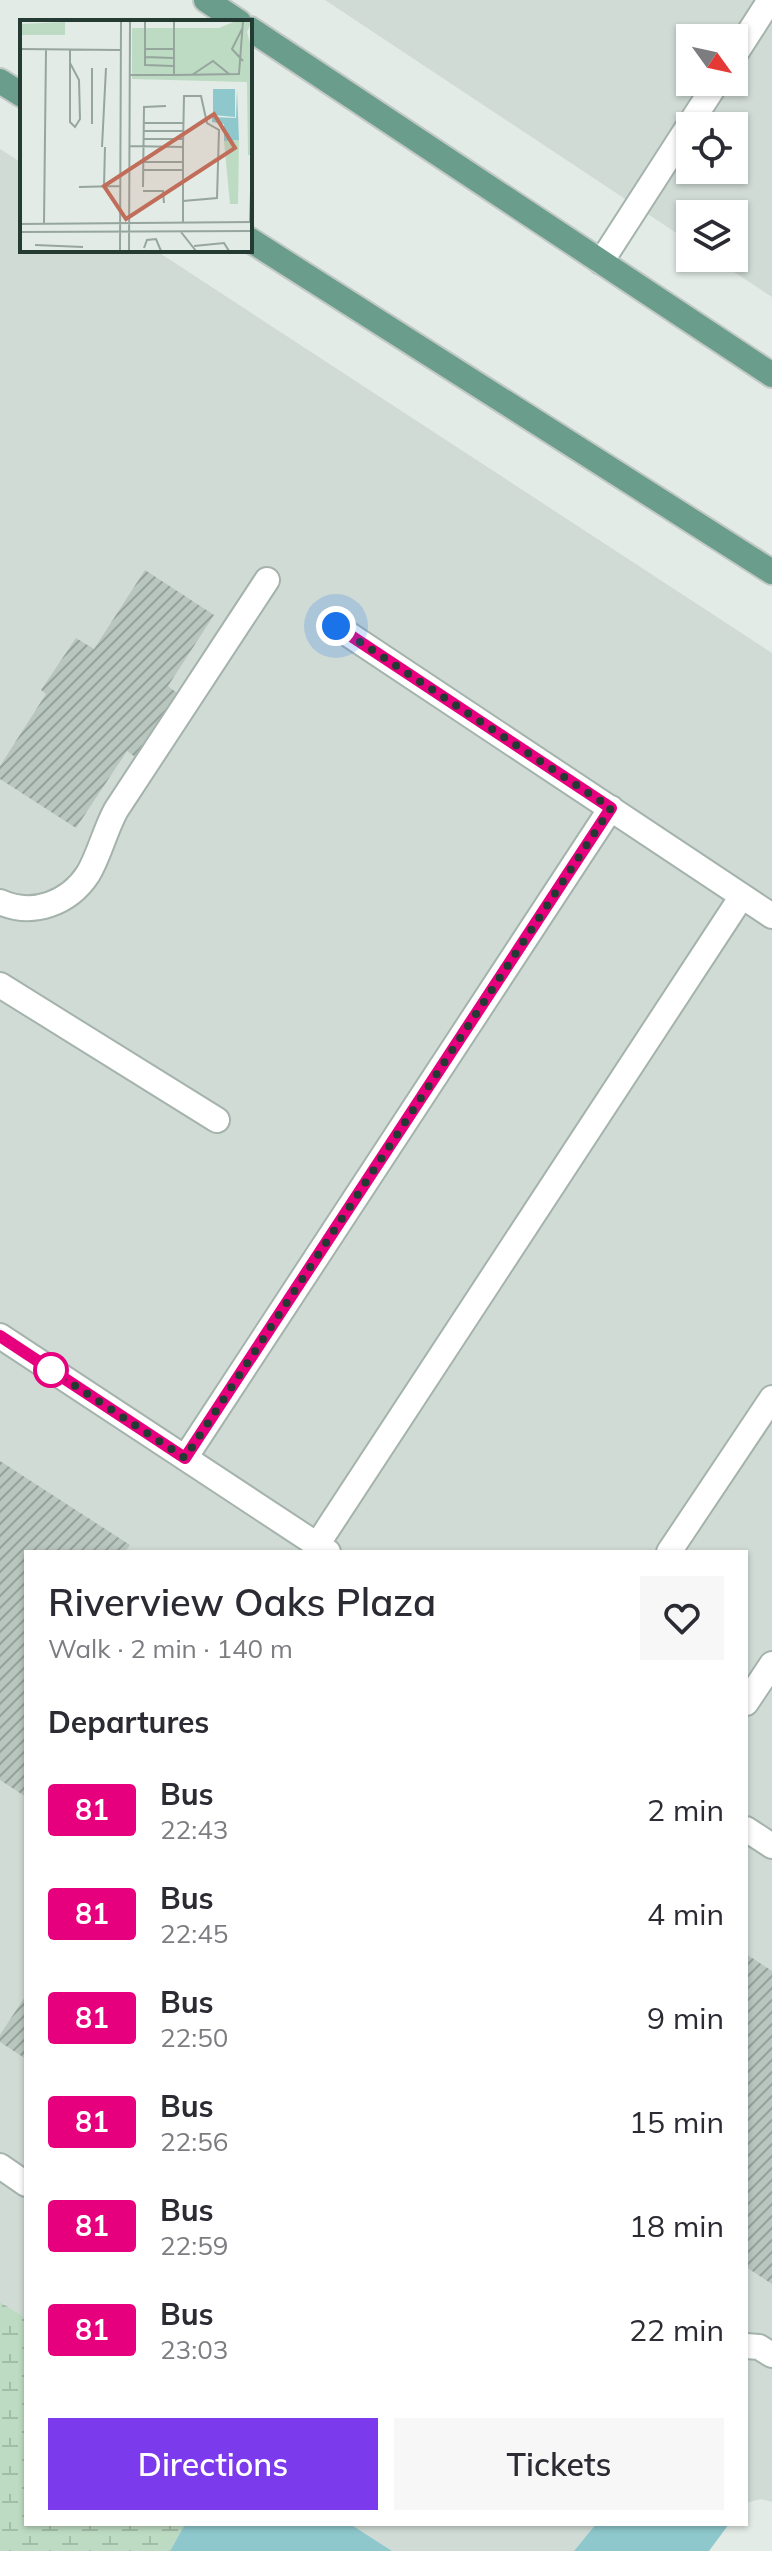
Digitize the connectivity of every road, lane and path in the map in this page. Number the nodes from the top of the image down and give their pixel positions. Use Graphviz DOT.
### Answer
graph roads {
  1 [pos="206,0"];
  2 [pos="770,0"];
  3 [pos="236,20"];
  4 [pos="252,30"];
  5 [pos="748,34"];
  6 [pos="0,81"];
  7 [pos="20,94"];
  8 [pos="708,96"];
  9 [pos="252,241"];
  10 [pos="601,262"];
  11 [pos="772,375"];
  12 [pos="772,572"];
  13 [pos="267,580"];
  14 [pos="336,626"];
  15 [pos="611,808"];
  16 [pos="742,896"];
  17 [pos="0,902"];
  18 [pos="772,916"];
  19 [pos="0,985"];
  20 [pos="217,1120"];
  21 [pos="0,1336"];
  22 [pos="772,1398"];
  23 [pos="185,1458"];
  24 [pos="322,1548"];
  25 [pos="670,1550"];
  26 [pos="772,1664"];
  27 [pos="748,1700"];
  28 [pos="748,1830"];
  29 [pos="772,1846"];
  30 [pos="0,2166"];
  31 [pos="24,2183"];
  32 [pos="748,2346"];
  33 [pos="772,2355"];
  1 -- 3 [label="main road"];
  2 -- 5 [label="lane"];
  4 -- 10 [label="main road"];
  6 -- 7 [label="main road"];
  8 -- 10 [label="lane"];
  9 -- 12 [label="main road"];
  10 -- 11 [label="main road"];
  13 -- 17 [label="lane"];
  14 -- 15 [label="lane"];
  15 -- 16 [label="lane"];
  15 -- 23 [label="lane"];
  16 -- 18 [label="lane"];
  16 -- 24 [label="lane"];
  19 -- 20 [label="lane"];
  21 -- 23 [label="lane"];
  22 -- 25 [label="lane"];
  23 -- 24 [label="lane"];
  26 -- 27 [label="lane"];
  28 -- 29 [label="lane"];
  30 -- 31 [label="lane"];
  32 -- 33 [label="lane"];
}
